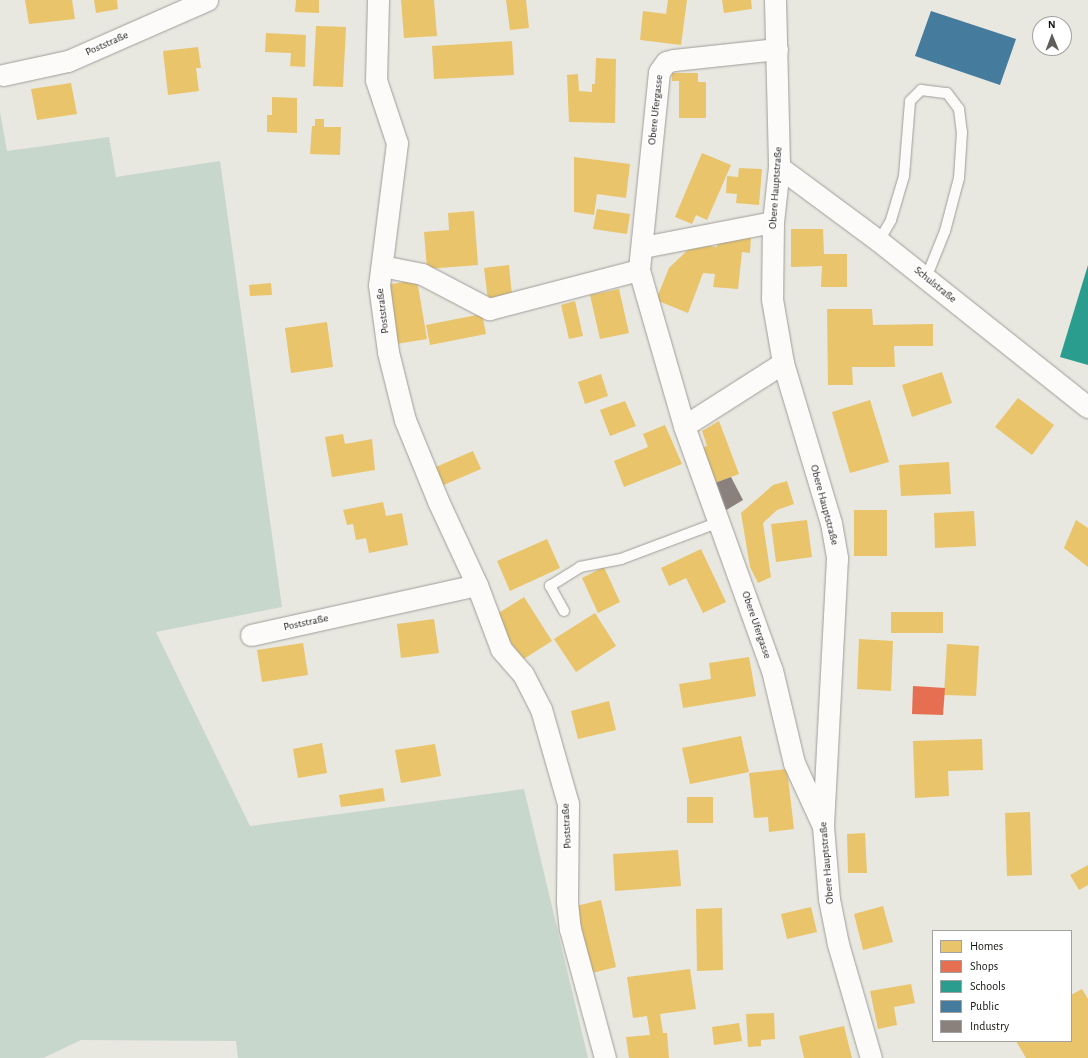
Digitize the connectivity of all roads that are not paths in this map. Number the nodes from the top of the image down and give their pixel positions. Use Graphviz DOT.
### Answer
graph roads {
  1 [pos="207,0"];
  2 [pos="378,0"];
  3 [pos="775,0"];
  4 [pos="777,49"];
  5 [pos="3,75"];
  6 [pos="779,167"];
  7 [pos="773,222"];
  8 [pos="879,241"];
  9 [pos="643,247"];
  10 [pos="382,266"];
  11 [pos="640,270"];
  12 [pos="926,278"];
  13 [pos="783,363"];
  14 [pos="1088,407"];
  15 [pos="684,426"];
  16 [pos="717,523"];
  17 [pos="477,585"];
  18 [pos="564,611"];
  19 [pos="251,635"];
  20 [pos="823,826"];
  21 [pos="605,1058"];
  22 [pos="871,1058"];
  1 -- 5 [label="street, Poststraße"];
  2 -- 10 [label="street, Poststraße"];
  3 -- 4 [label="street, Obere Hauptstraße"];
  4 -- 6 [label="street, Obere Hauptstraße"];
  4 -- 9 [label="street, Obere Ufergasse"];
  6 -- 7 [label="street, Obere Hauptstraße"];
  6 -- 8 [label="street, Schulstraße"];
  7 -- 9 [label="street"];
  7 -- 13 [label="street, Obere Hauptstraße"];
  8 -- 12 [label="street, Schulstraße"];
  8 -- 12 [label="lane"];
  9 -- 11 [label="street, Obere Ufergasse"];
  10 -- 11 [label="street"];
  10 -- 17 [label="street, Poststraße"];
  11 -- 15 [label="street, Obere Ufergasse"];
  12 -- 14 [label="street, Schulstraße"];
  13 -- 15 [label="street"];
  13 -- 20 [label="street, Obere Hauptstraße"];
  15 -- 16 [label="street, Obere Ufergasse"];
  16 -- 18 [label="lane"];
  16 -- 20 [label="street, Obere Ufergasse"];
  17 -- 19 [label="street, Poststraße"];
  17 -- 21 [label="street, Poststraße"];
  20 -- 22 [label="street, Obere Hauptstraße"];
}
